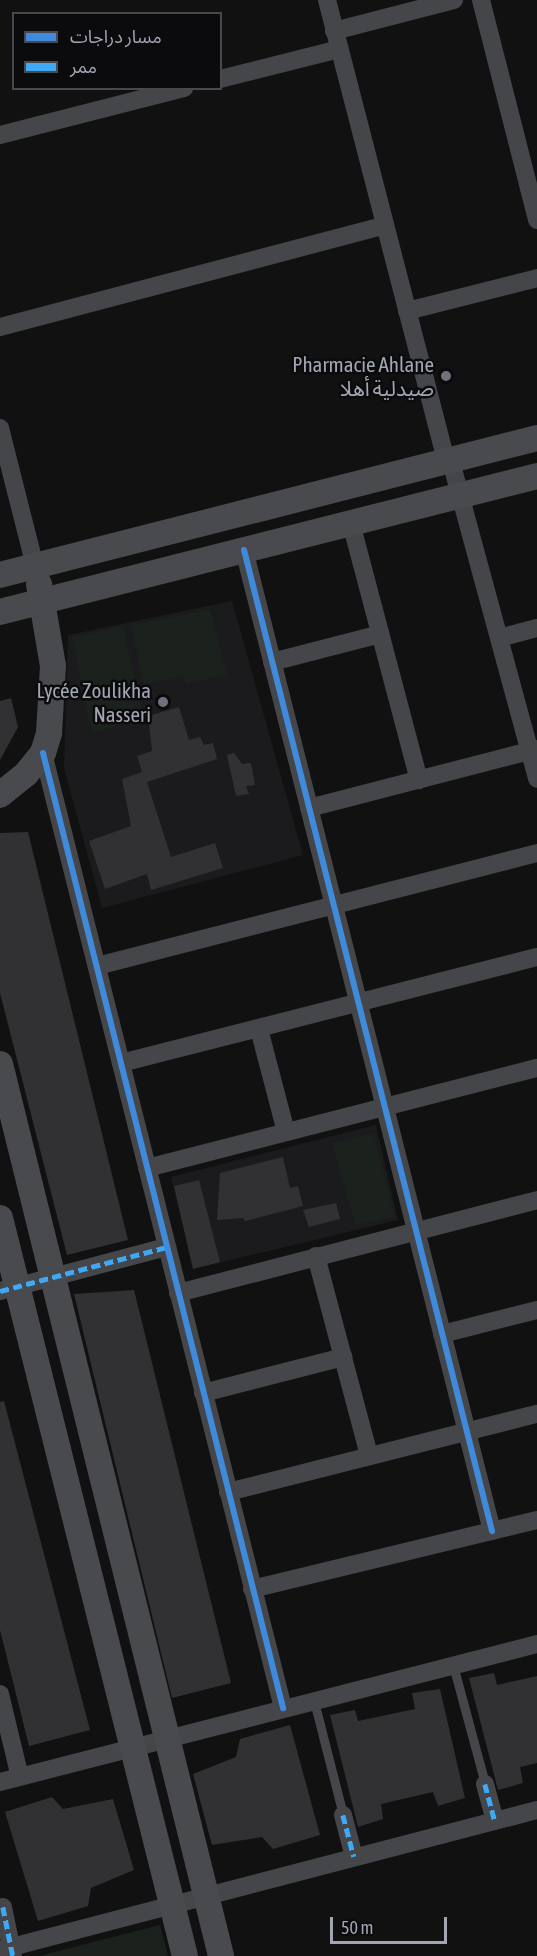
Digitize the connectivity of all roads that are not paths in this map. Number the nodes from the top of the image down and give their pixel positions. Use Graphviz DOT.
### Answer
graph roads {
  1 [pos="327,0"];
  2 [pos="454,0"];
  3 [pos="481,0"];
  4 [pos="334,31"];
  5 [pos="339,49"];
  6 [pos="222,78"];
  7 [pos="176,90"];
  8 [pos="0,135"];
  9 [pos="537,220"];
  10 [pos="385,225"];
  11 [pos="537,278"];
  12 [pos="407,311"];
  13 [pos="0,327"];
  14 [pos="0,428"];
  15 [pos="537,438"];
  16 [pos="449,461"];
  17 [pos="537,476"];
  18 [pos="460,495"];
  19 [pos="351,523"];
  20 [pos="244,550"];
  21 [pos="35,566"];
  22 [pos="0,575"];
  23 [pos="43,601"];
  24 [pos="0,612"];
  25 [pos="537,628"];
  26 [pos="380,634"];
  27 [pos="499,638"];
  28 [pos="272,662"];
  29 [pos="533,750"];
  30 [pos="43,753"];
  31 [pos="537,779"];
  32 [pos="419,780"];
  33 [pos="0,795"];
  34 [pos="309,808"];
  35 [pos="537,853"];
  36 [pos="334,906"];
  37 [pos="537,957"];
  38 [pos="97,966"];
  39 [pos="358,1003"];
  40 [pos="259,1029"];
  41 [pos="121,1063"];
  42 [pos="0,1064"];
  43 [pos="537,1068"];
  44 [pos="383,1107"];
  45 [pos="286,1132"];
  46 [pos="147,1168"];
  47 [pos="537,1200"];
  48 [pos="0,1218"];
  49 [pos="415,1230"];
  50 [pos="166,1247"];
  51 [pos="316,1256"];
  52 [pos="53,1277"];
  53 [pos="9,1289"];
  54 [pos="178,1293"];
  55 [pos="537,1310"];
  56 [pos="442,1334"];
  57 [pos="343,1358"];
  58 [pos="203,1394"];
  59 [pos="537,1414"];
  60 [pos="466,1432"];
  61 [pos="369,1455"];
  62 [pos="228,1492"];
  63 [pos="537,1520"];
  64 [pos="492,1531"];
  65 [pos="252,1589"];
  66 [pos="537,1644"];
  67 [pos="453,1665"];
  68 [pos="1,1699"];
  69 [pos="314,1701"];
  70 [pos="283,1708"];
  71 [pos="167,1738"];
  72 [pos="134,1747"];
  73 [pos="20,1777"];
  74 [pos="0,1782"];
  75 [pos="485,1784"];
  76 [pos="537,1810"];
  77 [pos="343,1815"];
  78 [pos="495,1821"];
  79 [pos="354,1857"];
  80 [pos="206,1896"];
  81 [pos="2,1900"];
  82 [pos="173,1905"];
  83 [pos="8,1951"];
  84 [pos="220,1953"];
  85 [pos="186,1956"];
  1 -- 4 [label="street"];
  2 -- 4 [label="street"];
  3 -- 9 [label="street"];
  4 -- 5 [label="street"];
  5 -- 6 [label="street"];
  5 -- 10 [label="street"];
  7 -- 8 [label="street"];
  10 -- 12 [label="street"];
  10 -- 13 [label="street"];
  11 -- 12 [label="street"];
  12 -- 16 [label="street"];
  14 -- 21 [label="street"];
  15 -- 16 [label="street"];
  16 -- 18 [label="street"];
  16 -- 21 [label="street"];
  17 -- 18 [label="street"];
  18 -- 19 [label="street"];
  18 -- 27 [label="street"];
  19 -- 20 [label="street"];
  19 -- 26 [label="street"];
  20 -- 23 [label="street"];
  20 -- 28 [label="street"];
  21 -- 22 [label="street"];
  21 -- 23 [label="street"];
  23 -- 24 [label="street"];
  23 -- 30 [label="street"];
  25 -- 27 [label="street"];
  26 -- 28 [label="street"];
  26 -- 32 [label="street"];
  27 -- 29 [label="street"];
  28 -- 34 [label="street"];
  29 -- 31 [label="street"];
  29 -- 32 [label="street"];
  30 -- 33 [label="street"];
  30 -- 38 [label="street"];
  32 -- 34 [label="street"];
  34 -- 36 [label="street"];
  35 -- 36 [label="street"];
  36 -- 38 [label="street"];
  36 -- 39 [label="street"];
  37 -- 39 [label="street"];
  38 -- 41 [label="street"];
  39 -- 40 [label="street"];
  39 -- 44 [label="street"];
  40 -- 41 [label="street"];
  40 -- 45 [label="street"];
  41 -- 46 [label="street"];
  42 -- 52 [label="street"];
  43 -- 44 [label="street"];
  44 -- 45 [label="street"];
  44 -- 49 [label="street"];
  45 -- 46 [label="street"];
  46 -- 50 [label="street"];
  47 -- 49 [label="street"];
  48 -- 53 [label="street"];
  49 -- 51 [label="street"];
  49 -- 56 [label="street"];
  50 -- 52 [label="street"];
  50 -- 54 [label="street"];
  51 -- 54 [label="street"];
  51 -- 57 [label="street"];
  52 -- 53 [label="street"];
  52 -- 71 [label="street"];
  53 -- 72 [label="street"];
  54 -- 58 [label="street"];
  55 -- 56 [label="street"];
  56 -- 60 [label="street"];
  57 -- 58 [label="street"];
  57 -- 61 [label="street"];
  58 -- 62 [label="street"];
  59 -- 60 [label="street"];
  60 -- 61 [label="street"];
  60 -- 64 [label="street"];
  61 -- 62 [label="street"];
  62 -- 65 [label="street"];
  63 -- 64 [label="street"];
  64 -- 65 [label="street"];
  65 -- 70 [label="street"];
  66 -- 67 [label="street"];
  67 -- 69 [label="street"];
  67 -- 75 [label="lane"];
  68 -- 73 [label="street"];
  69 -- 70 [label="street"];
  69 -- 77 [label="lane"];
  70 -- 71 [label="street"];
  71 -- 72 [label="street"];
  71 -- 80 [label="street"];
  72 -- 73 [label="street"];
  72 -- 82 [label="street"];
  73 -- 74 [label="street"];
  75 -- 78 [label="street"];
  76 -- 78 [label="street"];
  77 -- 79 [label="street"];
  78 -- 79 [label="street"];
  79 -- 80 [label="street"];
  80 -- 82 [label="street"];
  80 -- 84 [label="street"];
  81 -- 83 [label="street"];
  82 -- 83 [label="street"];
  82 -- 85 [label="street"];
  84 -- 85 [label="street"];
}
